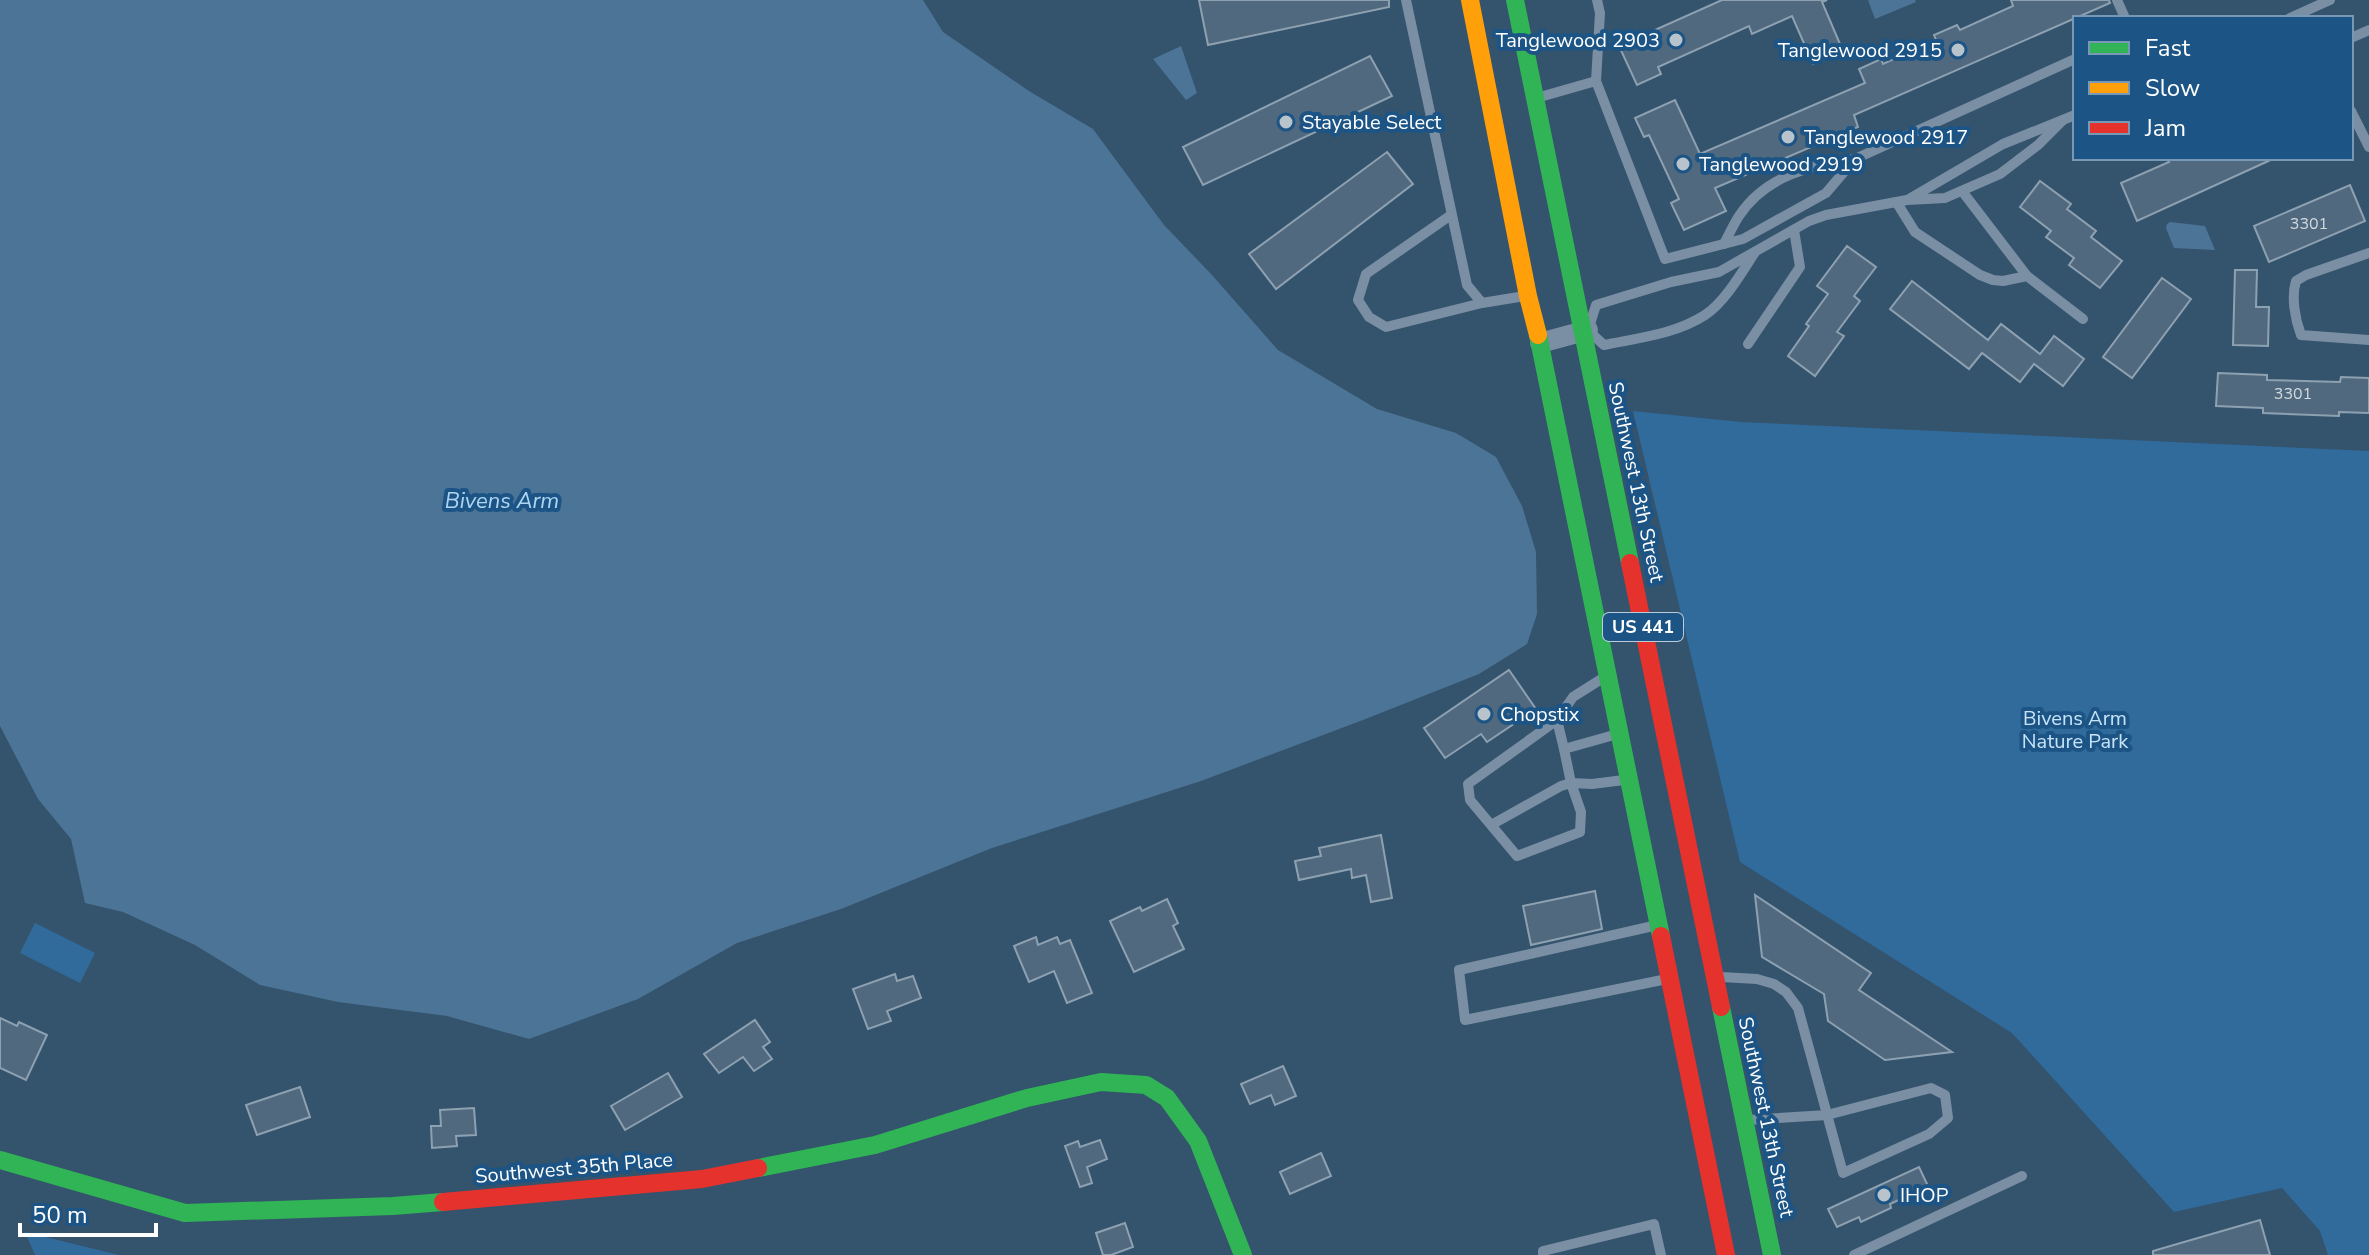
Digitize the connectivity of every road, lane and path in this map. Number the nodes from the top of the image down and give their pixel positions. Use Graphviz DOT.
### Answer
graph roads {
  1 [pos="1406,0"];
  2 [pos="1470,0"];
  3 [pos="1515,0"];
  4 [pos="1597,0"];
  5 [pos="2330,0"];
  6 [pos="2294,16"];
  7 [pos="2073,60"];
  8 [pos="1596,81"];
  9 [pos="1534,99"];
  10 [pos="2353,115"];
  11 [pos="2073,116"];
  12 [pos="2063,120"];
  13 [pos="2073,128"];
  14 [pos="2369,147"];
  15 [pos="1855,159"];
  16 [pos="1962,191"];
  17 [pos="1902,202"];
  18 [pos="1451,215"];
  19 [pos="1794,230"];
  20 [pos="1724,244"];
  21 [pos="1755,252"];
  22 [pos="2369,253"];
  23 [pos="2027,276"];
  24 [pos="1528,296"];
  25 [pos="1482,303"];
  26 [pos="2083,319"];
  27 [pos="1585,331"];
  28 [pos="2369,340"];
  29 [pos="1540,343"];
  30 [pos="1748,344"];
  31 [pos="1608,675"];
  32 [pos="1557,720"];
  33 [pos="1620,734"];
  34 [pos="1564,749"];
  35 [pos="1630,779"];
  36 [pos="1571,783"];
  37 [pos="1491,825"];
  38 [pos="1659,925"];
  39 [pos="1715,978"];
  40 [pos="1670,979"];
  41 [pos="1827,1115"];
  42 [pos="1744,1120"];
  43 [pos="0,1160"];
  44 [pos="2022,1176"];
  45 [pos="1243,1255"];
  46 [pos="1543,1255"];
  47 [pos="1661,1255"];
  48 [pos="1726,1255"];
  49 [pos="1772,1255"];
  50 [pos="1854,1255"];
  1 -- 18 [label="lane"];
  2 -- 24 [label="main road, US 441"];
  3 -- 9 [label="main road, Southwest 13th Street / US 441"];
  4 -- 8 [label="lane"];
  5 -- 6 [label="lane"];
  7 -- 15 [label="lane"];
  8 -- 9 [label="lane"];
  8 -- 20 [label="lane"];
  9 -- 27 [label="main road, Southwest 13th Street / US 441"];
  10 -- 14 [label="lane"];
  11 -- 12 [label="lane"];
  12 -- 13 [label="lane"];
  12 -- 16 [label="lane"];
  12 -- 17 [label="lane"];
  15 -- 20 [label="lane"];
  15 -- 20 [label="lane"];
  16 -- 17 [label="lane"];
  16 -- 23 [label="lane"];
  17 -- 19 [label="lane"];
  17 -- 23 [label="lane"];
  18 -- 25 [label="lane"];
  18 -- 25 [label="lane"];
  19 -- 21 [label="lane"];
  19 -- 30 [label="lane"];
  21 -- 27 [label="lane"];
  21 -- 27 [label="lane"];
  22 -- 28 [label="lane"];
  23 -- 26 [label="lane"];
  24 -- 25 [label="lane"];
  24 -- 29 [label="main road, US 441"];
  27 -- 29 [label="street"];
  27 -- 39 [label="main road, Southwest 13th Street / US 441"];
  29 -- 31 [label="main road, US 441"];
  31 -- 32 [label="lane"];
  31 -- 33 [label="main road, US 441"];
  32 -- 34 [label="lane"];
  32 -- 37 [label="lane"];
  33 -- 34 [label="lane"];
  33 -- 35 [label="main road, US 441"];
  34 -- 36 [label="lane"];
  35 -- 36 [label="lane"];
  35 -- 38 [label="main road, US 441"];
  36 -- 37 [label="lane"];
  36 -- 37 [label="lane"];
  38 -- 40 [label="main road, US 441"];
  38 -- 40 [label="lane"];
  39 -- 41 [label="lane"];
  39 -- 42 [label="main road, Southwest 13th Street / US 441"];
  40 -- 48 [label="main road, US 441"];
  41 -- 41 [label="lane"];
  41 -- 42 [label="lane"];
  42 -- 49 [label="main road, Southwest 13th Street / US 441"];
  43 -- 45 [label="main road, Southwest 35th Place"];
  44 -- 50 [label="lane"];
  46 -- 47 [label="lane"];
}
